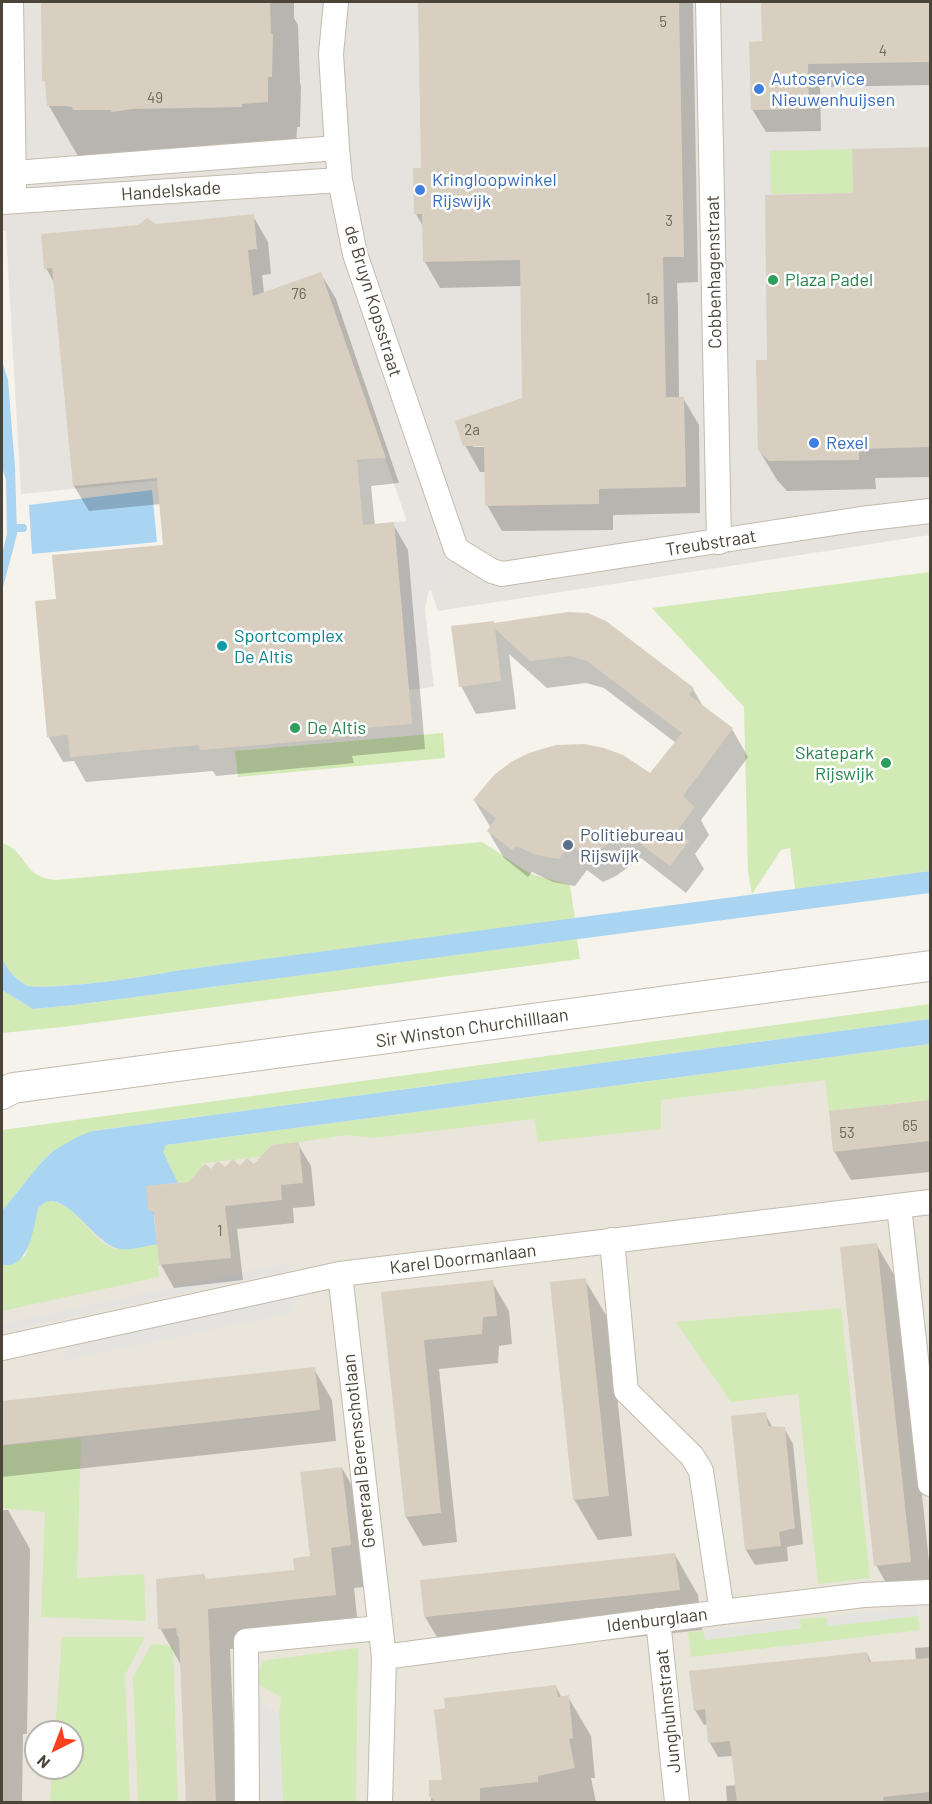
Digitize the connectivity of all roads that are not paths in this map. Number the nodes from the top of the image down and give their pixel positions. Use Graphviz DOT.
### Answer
graph roads {
  1 [pos="11,2"];
  2 [pos="336,2"];
  3 [pos="708,2"];
  4 [pos="337,148"];
  5 [pos="7,173"];
  6 [pos="340,180"];
  7 [pos="8,201"];
  8 [pos="930,511"];
  9 [pos="719,542"];
  10 [pos="492,572"];
  11 [pos="930,966"];
  12 [pos="5,1089"];
  13 [pos="930,1202"];
  14 [pos="898,1206"];
  15 [pos="612,1240"];
  16 [pos="340,1274"];
  17 [pos="2,1348"];
  18 [pos="930,1484"];
  19 [pos="930,1592"];
  20 [pos="722,1612"];
  21 [pos="658,1620"];
  22 [pos="379,1628"];
  23 [pos="384,1657"];
  24 [pos="247,1803"];
  25 [pos="380,1803"];
  26 [pos="677,1803"];
  1 -- 5 [label="street"];
  2 -- 4 [label="street, de Bruyn Kopsstraat"];
  3 -- 9 [label="street, Cobbenhagenstraat"];
  4 -- 5 [label="street, Handelskade"];
  4 -- 6 [label="street, de Bruyn Kopsstraat"];
  5 -- 7 [label="street"];
  6 -- 7 [label="street, Handelskade"];
  6 -- 10 [label="street, de Bruyn Kopsstraat"];
  8 -- 9 [label="street, Treubstraat"];
  9 -- 10 [label="street, Treubstraat"];
  11 -- 12 [label="street, Sir Winston Churchilllaan"];
  13 -- 14 [label="street, Karel Doormanlaan"];
  14 -- 15 [label="street, Karel Doormanlaan"];
  14 -- 18 [label="street"];
  15 -- 16 [label="street, Karel Doormanlaan"];
  15 -- 20 [label="street"];
  16 -- 17 [label="street, Karel Doormanlaan"];
  16 -- 22 [label="street, Generaal Berenschotlaan"];
  19 -- 20 [label="street, Idenburglaan"];
  20 -- 21 [label="street, Idenburglaan"];
  21 -- 23 [label="street, Idenburglaan"];
  21 -- 26 [label="street, Junghuhnstraat"];
  22 -- 23 [label="street, Generaal Berenschotlaan"];
  22 -- 24 [label="street"];
  23 -- 25 [label="street, Generaal Berenschotlaan"];
}
